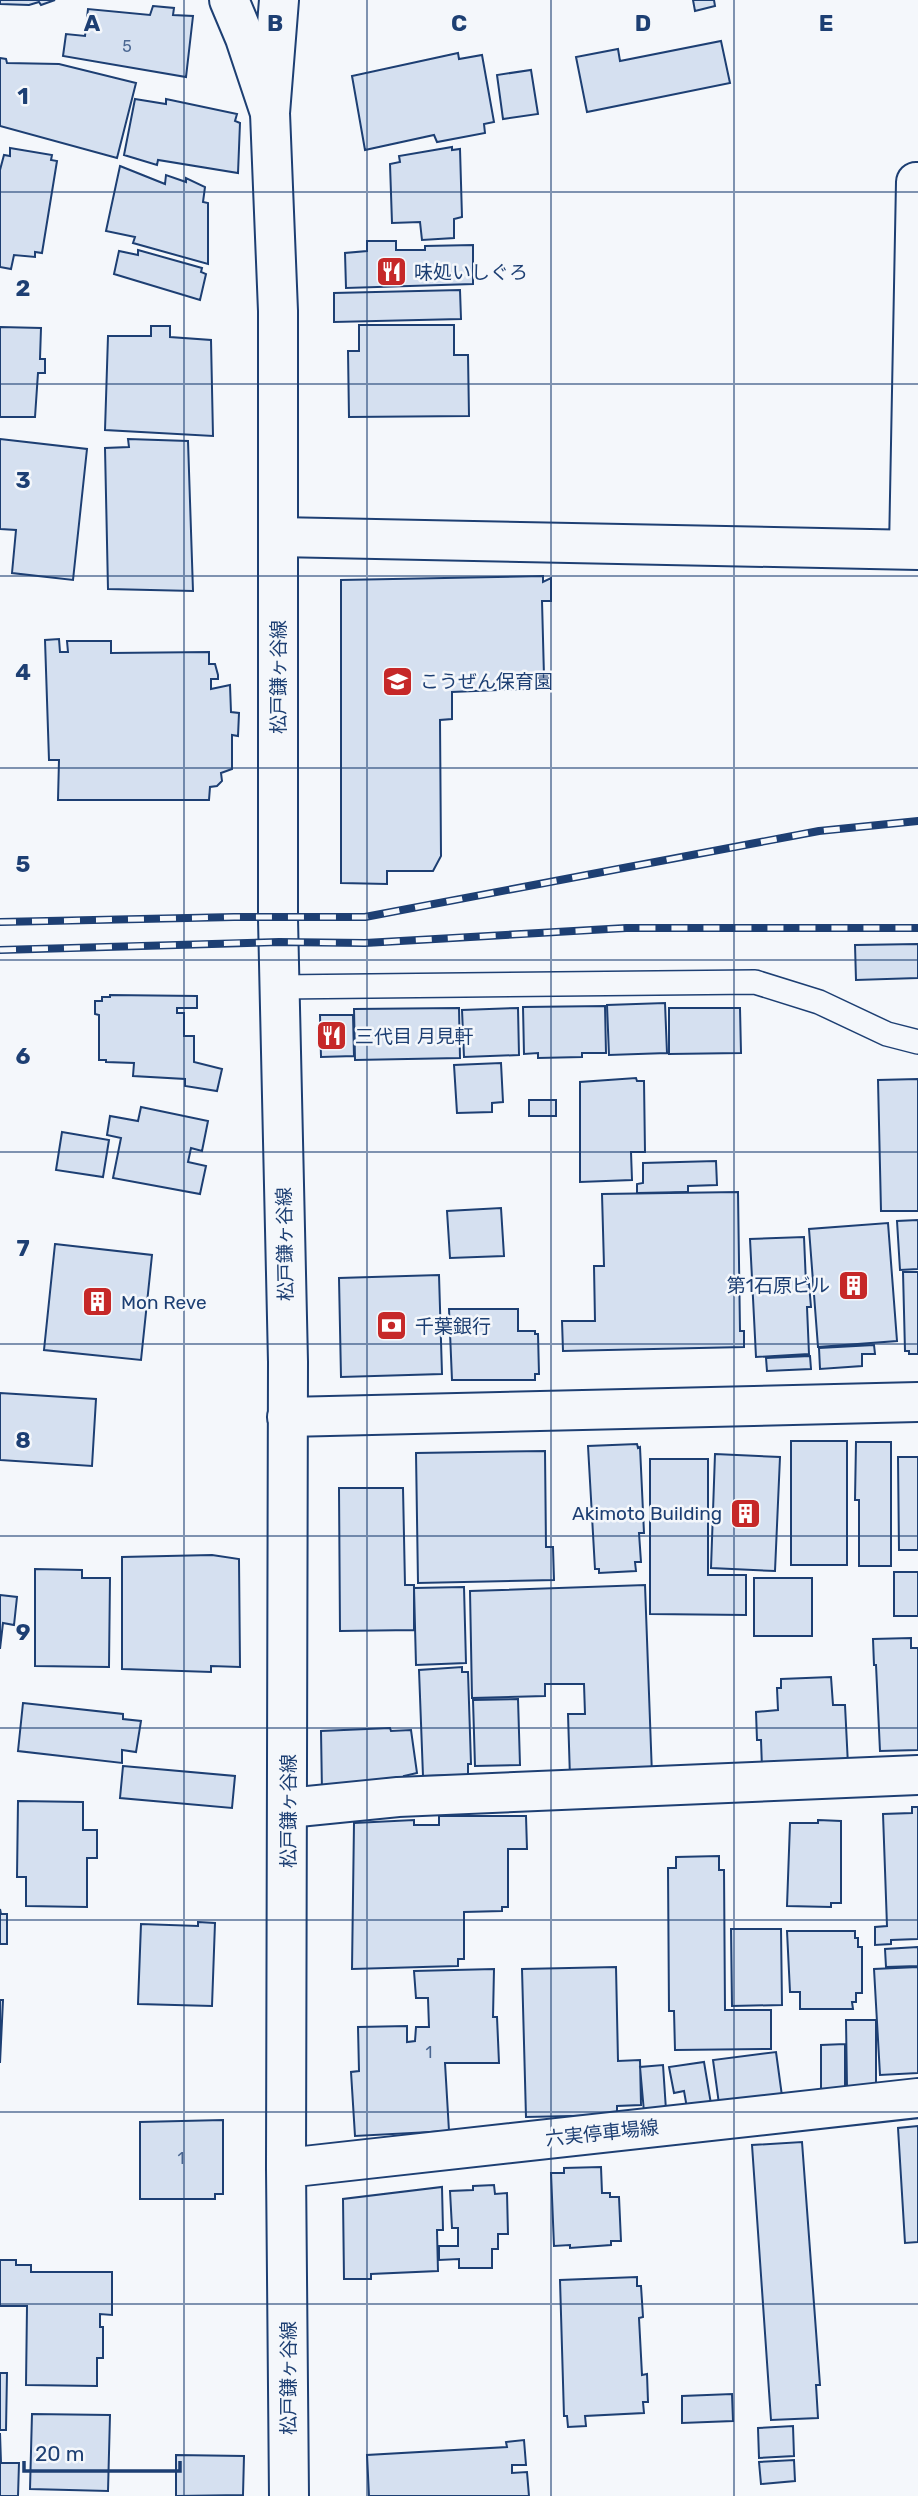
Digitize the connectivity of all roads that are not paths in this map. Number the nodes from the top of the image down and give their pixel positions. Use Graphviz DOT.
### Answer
graph roads {
  1 [pos="229,0"];
  2 [pos="279,0"];
  3 [pos="270,113"];
  4 [pos="916,182"];
  5 [pos="278,537"];
  6 [pos="914,549"];
  7 [pos="279,987"];
  8 [pos="918,1042"];
  9 [pos="918,1402"];
  10 [pos="287,1417"];
  11 [pos="918,1775"];
  12 [pos="288,1808"];
  13 [pos="918,2098"];
  14 [pos="286,2168"];
  15 [pos="289,2496"];
  1 -- 3 [label="main road, 松戸鎌ヶ谷線"];
  2 -- 3 [label="main road"];
  3 -- 5 [label="main road, 松戸鎌ヶ谷線"];
  4 -- 6 [label="main road"];
  5 -- 6 [label="main road"];
  5 -- 7 [label="main road, 松戸鎌ヶ谷線"];
  7 -- 8 [label="lane"];
  7 -- 10 [label="main road, 松戸鎌ヶ谷線"];
  9 -- 10 [label="main road"];
  10 -- 12 [label="main road, 松戸鎌ヶ谷線"];
  11 -- 12 [label="main road"];
  12 -- 14 [label="main road, 松戸鎌ヶ谷線"];
  13 -- 14 [label="main road, 六実停車場線"];
  14 -- 15 [label="main road, 松戸鎌ヶ谷線"];
}
